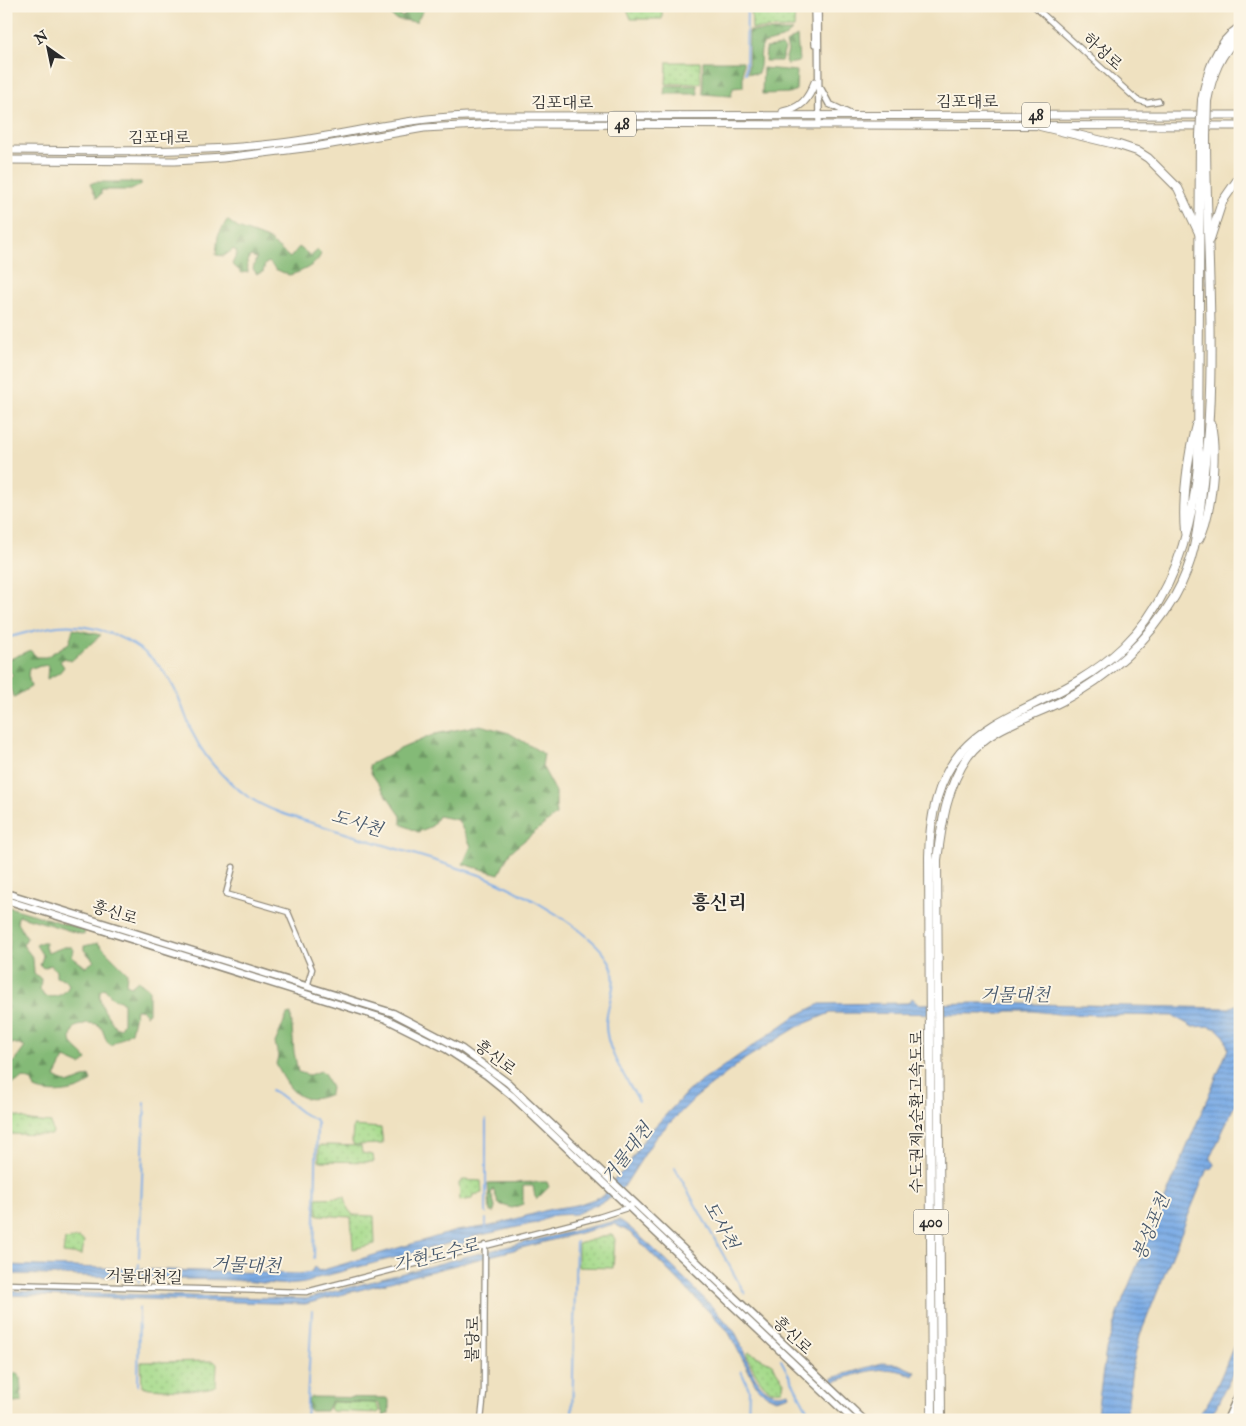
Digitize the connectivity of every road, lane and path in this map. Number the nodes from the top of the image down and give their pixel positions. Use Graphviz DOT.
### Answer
graph roads {
  1 [pos="814,6"];
  2 [pos="818,6"];
  3 [pos="1034,6"];
  4 [pos="1240,27"];
  5 [pos="1240,34"];
  6 [pos="817,83"];
  7 [pos="1204,100"];
  8 [pos="1159,101"];
  9 [pos="770,115"];
  10 [pos="817,115"];
  11 [pos="852,115"];
  12 [pos="1240,115"];
  13 [pos="817,125"];
  14 [pos="1040,126"];
  15 [pos="1240,126"];
  16 [pos="1203,136"];
  17 [pos="6,150"];
  18 [pos="6,160"];
  19 [pos="1240,176"];
  20 [pos="1201,237"];
  21 [pos="1208,246"];
  22 [pos="233,867"];
  23 [pos="6,893"];
  24 [pos="6,900"];
  25 [pos="307,987"];
  26 [pos="606,1181"];
  27 [pos="632,1205"];
  28 [pos="485,1245"];
  29 [pos="6,1284"];
  30 [pos="1240,1391"];
  31 [pos="1240,1412"];
  32 [pos="481,1420"];
  33 [pos="853,1420"];
  34 [pos="864,1420"];
  35 [pos="932,1420"];
  36 [pos="941,1420"];
  37 [pos="1227,1420"];
  38 [pos="1236,1420"];
  1 -- 6 [label="street"];
  2 -- 6 [label="street"];
  3 -- 8 [label="street, 하성로"];
  4 -- 7 [label="highway"];
  5 -- 7 [label="highway"];
  6 -- 9 [label="main road"];
  6 -- 10 [label="street"];
  6 -- 11 [label="street"];
  7 -- 16 [label="highway, bridge"];
  9 -- 10 [label="main road, 김포대로 / 48"];
  9 -- 17 [label="main road, 김포대로 / 48"];
  10 -- 11 [label="main road, 김포대로 / 48"];
  10 -- 13 [label="street"];
  11 -- 12 [label="main road, 김포대로 / 48"];
  13 -- 14 [label="main road, 김포대로 / 48"];
  13 -- 18 [label="main road, 김포대로 / 48"];
  14 -- 15 [label="main road, 김포대로 / 48"];
  14 -- 20 [label="highway"];
  16 -- 20 [label="highway, 수도권제2순환고속도로"];
  16 -- 21 [label="highway, 수도권제2순환고속도로"];
  19 -- 21 [label="highway"];
  20 -- 35 [label="highway, 수도권제2순환고속도로 / 400"];
  21 -- 36 [label="highway, 수도권제2순환고속도로 / 400"];
  22 -- 25 [label="street"];
  23 -- 25 [label="main road, 흥신로"];
  24 -- 26 [label="main road, 흥신로"];
  25 -- 26 [label="main road, 흥신로"];
  26 -- 27 [label="main road, 흥신로"];
  27 -- 28 [label="street"];
  27 -- 33 [label="main road, 흥신로"];
  27 -- 34 [label="main road, 흥신로"];
  28 -- 29 [label="street, 거물대천길"];
  28 -- 32 [label="street, 불당로"];
  30 -- 37 [label="main road"];
  31 -- 38 [label="main road"];
}
